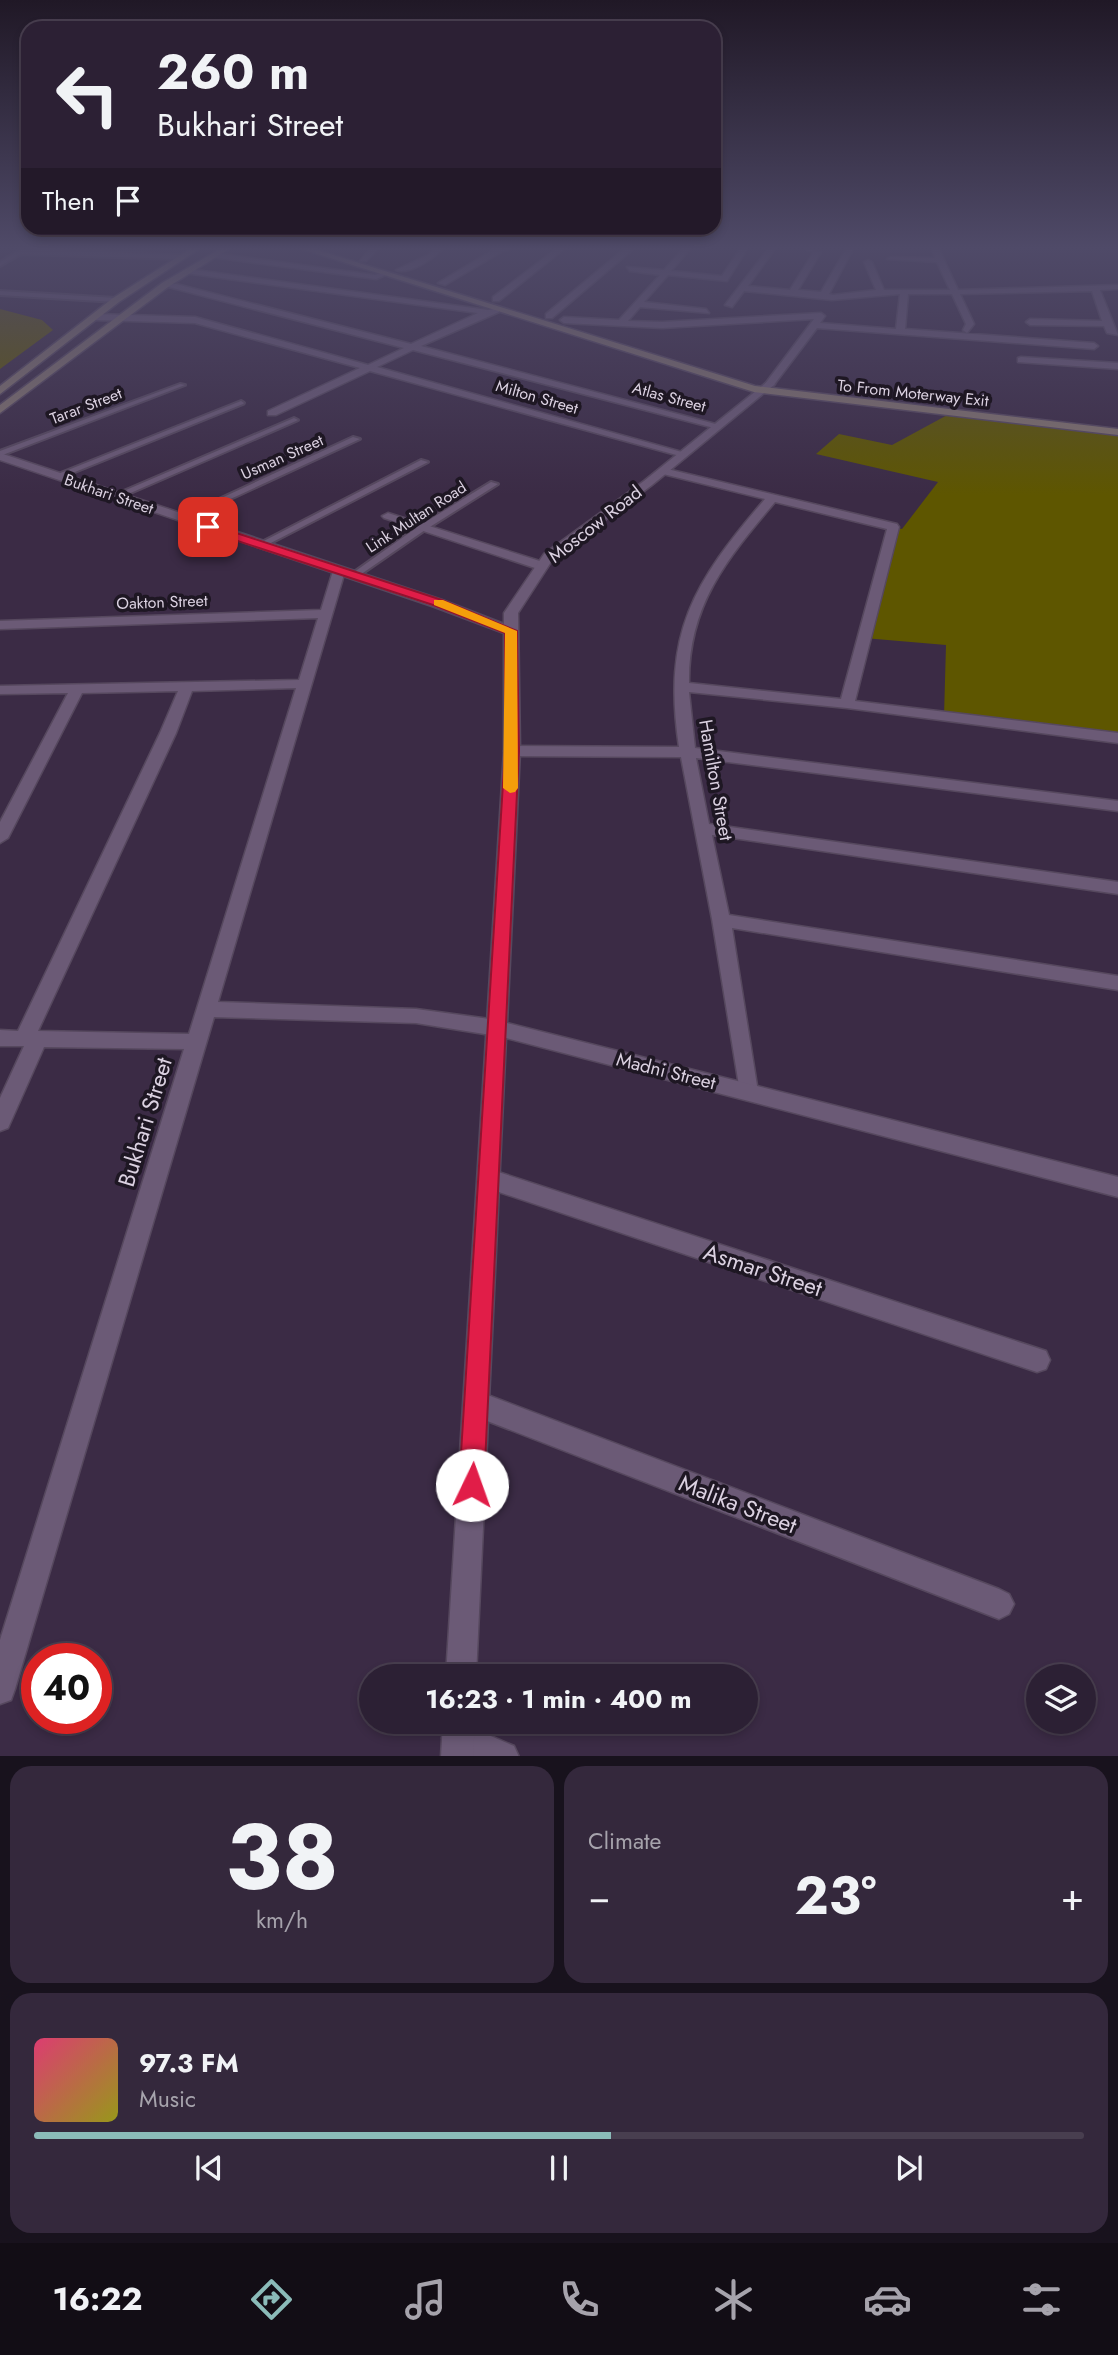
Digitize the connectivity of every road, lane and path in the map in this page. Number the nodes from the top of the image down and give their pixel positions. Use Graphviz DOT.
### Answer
graph roads {
  1 [pos="77,331"];
  2 [pos="105,331"];
  3 [pos="236,331"];
  4 [pos="352,331"];
  5 [pos="446,331"];
  6 [pos="574,331"];
  7 [pos="597,331"];
  8 [pos="810,331"];
  9 [pos="887,331"];
  10 [pos="900,332"];
  11 [pos="1094,346"];
  12 [pos="415,347"];
  13 [pos="1021,360"];
  14 [pos="1118,366"];
  15 [pos="371,367"];
  16 [pos="182,385"];
  17 [pos="767,388"];
  18 [pos="0,391"];
  19 [pos="241,403"];
  20 [pos="0,410"];
  21 [pos="272,413"];
  22 [pos="294,420"];
  23 [pos="1118,423"];
  24 [pos="718,426"];
  25 [pos="1118,432"];
  26 [pos="356,439"];
  27 [pos="684,454"];
  28 [pos="0,455"];
  29 [pos="424,462"];
  30 [pos="663,471"];
  31 [pos="57,476"];
  32 [pos="494,484"];
  33 [pos="116,496"];
  34 [pos="772,498"];
  35 [pos="388,516"];
  36 [pos="182,519"];
  37 [pos="422,528"];
  38 [pos="260,545"];
  39 [pos="542,566"];
  40 [pos="346,573"];
  41 [pos="326,614"];
  42 [pos="0,625"];
  43 [pos="511,631"];
  44 [pos="304,684"];
  45 [pos="187,686"];
  46 [pos="683,687"];
  47 [pos="77,689"];
  48 [pos="0,690"];
  49 [pos="847,704"];
  50 [pos="1118,738"];
  51 [pos="512,751"];
  52 [pos="689,752"];
  53 [pos="1118,806"];
  54 [pos="702,828"];
  55 [pos="0,838"];
  56 [pos="1118,888"];
  57 [pos="721,920"];
  58 [pos="1118,983"];
  59 [pos="207,1009"];
  60 [pos="497,1028"];
  61 [pos="0,1038"];
  62 [pos="31,1038"];
  63 [pos="197,1042"];
  64 [pos="748,1092"];
  65 [pos="0,1122"];
  66 [pos="489,1179"];
  67 [pos="1118,1187"];
  68 [pos="1037,1360"];
  69 [pos="477,1405"];
  70 [pos="999,1604"];
  71 [pos="462,1664"];
  72 [pos="0,1689"];
  73 [pos="458,1739"];
  74 [pos="502,1756"];
  1 -- 18 [label="main road"];
  2 -- 20 [label="main road"];
  3 -- 15 [label="street, Milton Street"];
  4 -- 12 [label="street, Atlas Street"];
  5 -- 12 [label="street"];
  6 -- 17 [label="main road, To From Moterway Exit"];
  7 -- 17 [label="main road, To From Moterway Exit"];
  8 -- 17 [label="street, Moscow Road"];
  9 -- 10 [label="street"];
  10 -- 11 [label="street"];
  12 -- 15 [label="street"];
  12 -- 24 [label="street, Atlas Street"];
  13 -- 14 [label="street"];
  15 -- 21 [label="street"];
  15 -- 27 [label="street, Milton Street"];
  16 -- 28 [label="lane, Tarar Street"];
  17 -- 23 [label="main road, To From Moterway Exit"];
  17 -- 24 [label="street, Moscow Road"];
  17 -- 25 [label="main road, To From Moterway Exit"];
  19 -- 31 [label="lane"];
  22 -- 33 [label="lane"];
  24 -- 27 [label="street, Moscow Road"];
  26 -- 36 [label="lane, Usman Street"];
  27 -- 30 [label="street, Moscow Road"];
  28 -- 31 [label="street, Bukhari Street"];
  29 -- 38 [label="lane"];
  30 -- 34 [label="street"];
  30 -- 39 [label="street, Moscow Road"];
  31 -- 33 [label="street, Bukhari Street"];
  32 -- 37 [label="lane, Link Multan Road"];
  33 -- 36 [label="street, Bukhari Street"];
  34 -- 46 [label="street, Hamilton Street"];
  34 -- 49 [label="street"];
  35 -- 37 [label="street"];
  36 -- 38 [label="street, Bukhari Street"];
  37 -- 39 [label="street"];
  37 -- 40 [label="lane, Link Multan Road"];
  38 -- 40 [label="street, Bukhari Street"];
  39 -- 43 [label="street, Moscow Road"];
  40 -- 41 [label="street, Bukhari Street"];
  40 -- 43 [label="street, Bukhari Street"];
  41 -- 42 [label="street, Oakton Street"];
  41 -- 44 [label="street, Bukhari Street"];
  43 -- 51 [label="street, Moscow Road"];
  44 -- 45 [label="street"];
  44 -- 59 [label="street, Bukhari Street"];
  45 -- 47 [label="street"];
  45 -- 62 [label="street"];
  46 -- 49 [label="street"];
  46 -- 52 [label="street, Hamilton Street"];
  47 -- 48 [label="street"];
  47 -- 55 [label="street"];
  49 -- 50 [label="street"];
  51 -- 52 [label="street"];
  51 -- 60 [label="street, Moscow Road"];
  52 -- 53 [label="street"];
  52 -- 54 [label="street, Hamilton Street"];
  54 -- 56 [label="street"];
  54 -- 57 [label="street, Hamilton Street"];
  57 -- 58 [label="street"];
  57 -- 64 [label="street, Hamilton Street"];
  59 -- 60 [label="street, Madni Street"];
  59 -- 63 [label="street, Bukhari Street"];
  60 -- 64 [label="street, Madni Street"];
  60 -- 66 [label="street, Moscow Road"];
  61 -- 62 [label="street"];
  62 -- 63 [label="street"];
  62 -- 65 [label="street"];
  63 -- 72 [label="street, Bukhari Street"];
  64 -- 67 [label="street, Madni Street"];
  66 -- 68 [label="street, Asmar Street"];
  66 -- 69 [label="street, Moscow Road"];
  69 -- 70 [label="street, Malika Street"];
  69 -- 71 [label="street, Moscow Road"];
  73 -- 74 [label="street"];
}
